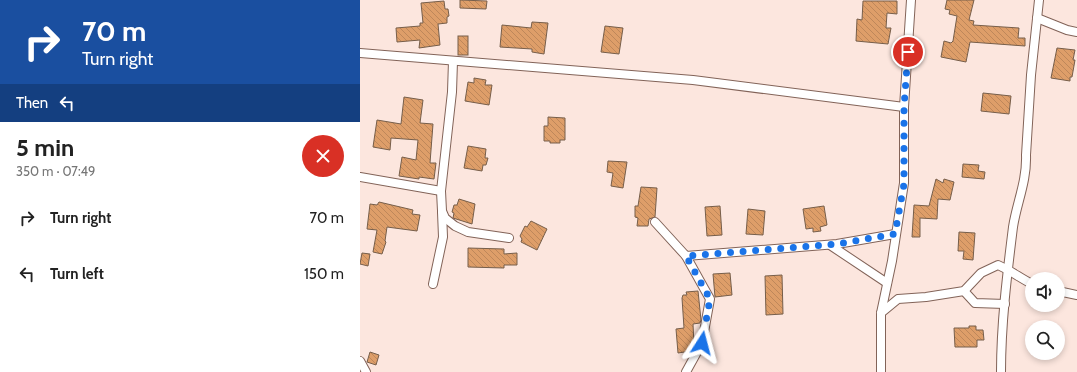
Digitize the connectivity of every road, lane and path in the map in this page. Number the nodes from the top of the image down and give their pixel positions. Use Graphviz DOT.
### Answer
graph roads {
  1 [pos="911,0"];
  2 [pos="1039,0"];
  3 [pos="1038,18"];
  4 [pos="1077,32"];
  5 [pos="360,53"];
  6 [pos="453,61"];
  7 [pos="904,107"];
  8 [pos="360,177"];
  9 [pos="441,191"];
  10 [pos="442,211"];
  11 [pos="655,222"];
  12 [pos="895,234"];
  13 [pos="509,238"];
  14 [pos="830,245"];
  15 [pos="686,256"];
  16 [pos="1008,269"];
  17 [pos="1025,281"];
  18 [pos="887,283"];
  19 [pos="433,284"];
  20 [pos="964,291"];
  21 [pos="1065,292"];
  22 [pos="1077,295"];
  23 [pos="1005,304"];
  24 [pos="881,313"];
  25 [pos="360,361"];
  26 [pos="366,372"];
  27 [pos="686,372"];
  28 [pos="881,372"];
  29 [pos="1001,372"];
  1 -- 7 [label="street"];
  2 -- 3 [label="street"];
  3 -- 4 [label="street"];
  3 -- 16 [label="street"];
  5 -- 6 [label="street"];
  6 -- 7 [label="street"];
  6 -- 9 [label="street"];
  7 -- 12 [label="street"];
  8 -- 9 [label="street"];
  9 -- 10 [label="street"];
  10 -- 13 [label="street"];
  10 -- 19 [label="street"];
  11 -- 15 [label="street"];
  12 -- 14 [label="street"];
  12 -- 18 [label="street"];
  14 -- 15 [label="street"];
  14 -- 18 [label="street"];
  15 -- 27 [label="street"];
  16 -- 17 [label="street"];
  16 -- 20 [label="street"];
  16 -- 23 [label="street"];
  18 -- 24 [label="street"];
  20 -- 23 [label="street"];
  20 -- 24 [label="street"];
  21 -- 22 [label="street"];
  23 -- 29 [label="street"];
  24 -- 28 [label="street"];
  25 -- 26 [label="street"];
}
